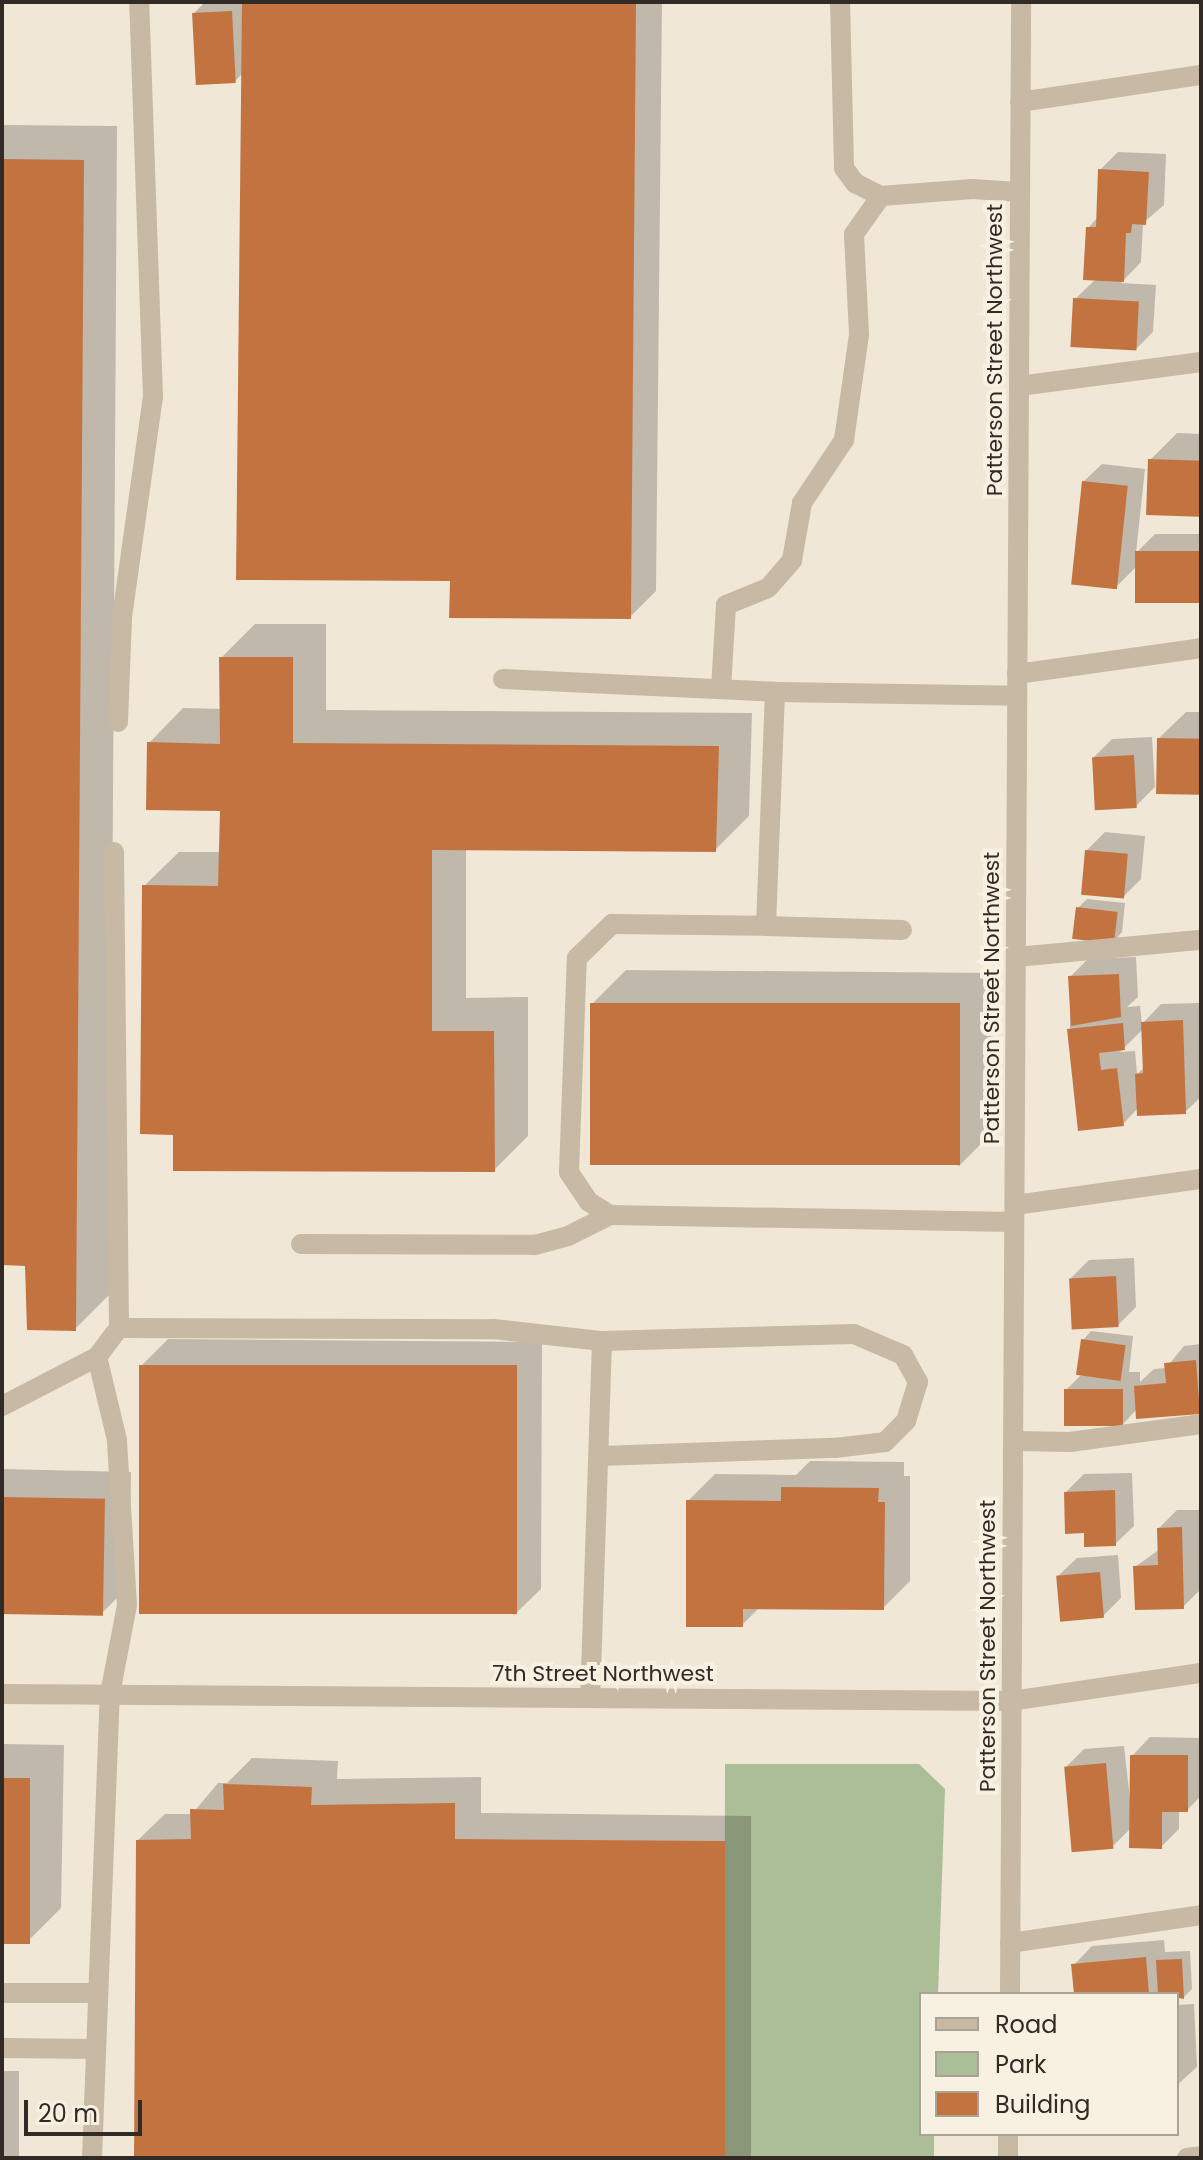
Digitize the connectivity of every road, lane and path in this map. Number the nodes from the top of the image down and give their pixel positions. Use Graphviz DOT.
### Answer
graph roads {
  1 [pos="139,2"];
  2 [pos="840,2"];
  3 [pos="1021,2"];
  4 [pos="1201,75"];
  5 [pos="1020,102"];
  6 [pos="1020,192"];
  7 [pos="881,196"];
  8 [pos="1201,362"];
  9 [pos="1019,386"];
  10 [pos="1201,648"];
  11 [pos="1017,674"];
  12 [pos="503,679"];
  13 [pos="721,689"];
  14 [pos="775,692"];
  15 [pos="1017,696"];
  16 [pos="118,722"];
  17 [pos="114,852"];
  18 [pos="766,926"];
  19 [pos="902,930"];
  20 [pos="1201,940"];
  21 [pos="1016,957"];
  22 [pos="1201,1179"];
  23 [pos="1014,1214"];
  24 [pos="610,1215"];
  25 [pos="301,1244"];
  26 [pos="119,1328"];
  27 [pos="602,1341"];
  28 [pos="97,1357"];
  29 [pos="2,1406"];
  30 [pos="1201,1424"];
  31 [pos="1013,1441"];
  32 [pos="601,1456"];
  33 [pos="1201,1673"];
  34 [pos="2,1694"];
  35 [pos="110,1694"];
  36 [pos="590,1698"];
  37 [pos="1011,1701"];
  38 [pos="1201,1915"];
  39 [pos="1010,1943"];
  40 [pos="1010,1992"];
  41 [pos="2,1993"];
  42 [pos="98,1993"];
  43 [pos="2,2048"];
  44 [pos="96,2049"];
  45 [pos="1008,2136"];
  46 [pos="1201,2156"];
  47 [pos="92,2158"];
  48 [pos="1008,2158"];
  49 [pos="1187,2158"];
  1 -- 16 [label="street"];
  2 -- 7 [label="street"];
  3 -- 5 [label="street, Patterson Street Northwest"];
  4 -- 5 [label="street"];
  5 -- 6 [label="street, Patterson Street Northwest"];
  6 -- 7 [label="street"];
  6 -- 9 [label="street, Patterson Street Northwest"];
  7 -- 13 [label="street"];
  8 -- 9 [label="street"];
  9 -- 11 [label="street, Patterson Street Northwest"];
  10 -- 11 [label="street"];
  11 -- 15 [label="street, Patterson Street Northwest"];
  12 -- 13 [label="street"];
  13 -- 14 [label="street"];
  14 -- 15 [label="street"];
  14 -- 18 [label="street"];
  15 -- 21 [label="street, Patterson Street Northwest"];
  17 -- 26 [label="street"];
  18 -- 19 [label="street"];
  18 -- 24 [label="street"];
  20 -- 21 [label="street"];
  21 -- 23 [label="street, Patterson Street Northwest"];
  22 -- 23 [label="street"];
  23 -- 24 [label="street"];
  23 -- 31 [label="street, Patterson Street Northwest"];
  24 -- 25 [label="street"];
  26 -- 27 [label="street"];
  26 -- 28 [label="street"];
  27 -- 32 [label="street"];
  27 -- 32 [label="street"];
  28 -- 29 [label="street"];
  28 -- 35 [label="street"];
  30 -- 31 [label="street"];
  31 -- 37 [label="street, Patterson Street Northwest"];
  32 -- 36 [label="street"];
  33 -- 37 [label="street, 7th Street Northwest"];
  34 -- 35 [label="street, 7th Street Northwest"];
  35 -- 36 [label="street, 7th Street Northwest"];
  35 -- 42 [label="street"];
  36 -- 37 [label="street, 7th Street Northwest"];
  37 -- 39 [label="street, Patterson Street Northwest"];
  38 -- 39 [label="street"];
  39 -- 40 [label="street, Patterson Street Northwest"];
  41 -- 42 [label="street"];
  42 -- 44 [label="street"];
  43 -- 44 [label="street"];
  44 -- 47 [label="street"];
  45 -- 48 [label="street"];
  46 -- 49 [label="street"];
}
